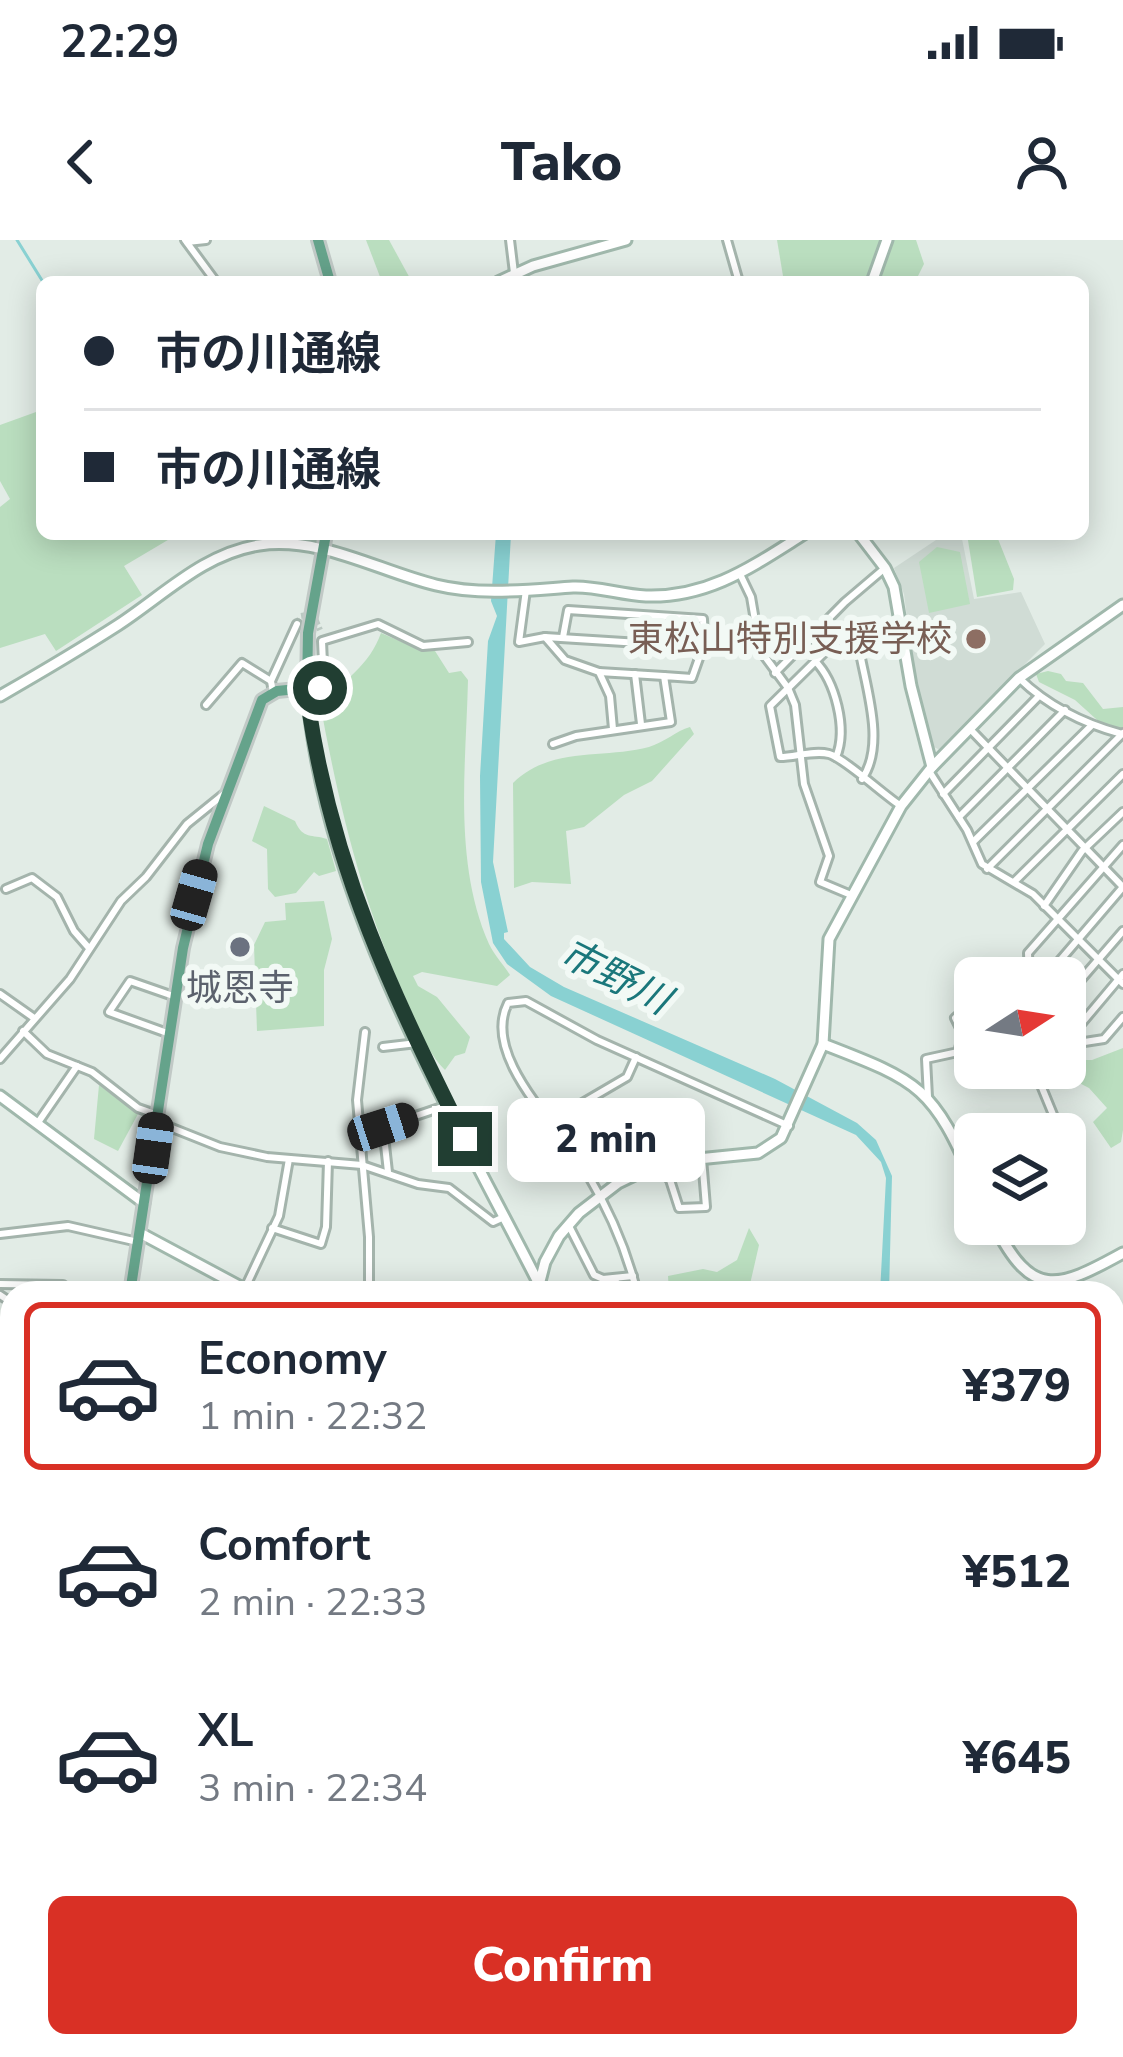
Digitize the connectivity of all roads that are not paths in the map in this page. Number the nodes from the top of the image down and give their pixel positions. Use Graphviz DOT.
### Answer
graph roads {
  1 [pos="206,240"];
  2 [pos="318,240"];
  3 [pos="510,240"];
  4 [pos="626,240"];
  5 [pos="727,240"];
  6 [pos="887,240"];
  7 [pos="186,241"];
  8 [pos="514,273"];
  9 [pos="212,276"];
  10 [pos="328,276"];
  11 [pos="509,276"];
  12 [pos="737,276"];
  13 [pos="874,276"];
  14 [pos="324,540"];
  15 [pos="794,540"];
  16 [pos="864,540"];
  17 [pos="322,549"];
  18 [pos="885,568"];
  19 [pos="740,574"];
  20 [pos="522,590"];
  21 [pos="1123,605"];
  22 [pos="297,623"];
  23 [pos="320,630"];
  24 [pos="545,637"];
  25 [pos="563,637"];
  26 [pos="322,640"];
  27 [pos="468,642"];
  28 [pos="703,647"];
  29 [pos="815,661"];
  30 [pos="599,673"];
  31 [pos="775,673"];
  32 [pos="635,674"];
  33 [pos="664,676"];
  34 [pos="1019,678"];
  35 [pos="272,687"];
  36 [pos="307,688"];
  37 [pos="788,688"];
  38 [pos="0,696"];
  39 [pos="1038,697"];
  40 [pos="206,705"];
  41 [pos="1066,710"];
  42 [pos="642,725"];
  43 [pos="1091,726"];
  44 [pos="614,729"];
  45 [pos="969,729"];
  46 [pos="1122,733"];
  47 [pos="553,744"];
  48 [pos="987,749"];
  49 [pos="800,755"];
  50 [pos="836,757"];
  51 [pos="930,769"];
  52 [pos="1007,769"];
  53 [pos="1123,774"];
  54 [pos="862,779"];
  55 [pos="1028,789"];
  56 [pos="224,794"];
  57 [pos="943,794"];
  58 [pos="901,806"];
  59 [pos="1047,809"];
  60 [pos="1123,812"];
  61 [pos="959,817"];
  62 [pos="1067,830"];
  63 [pos="973,843"];
  64 [pos="1123,845"];
  65 [pos="1084,848"];
  66 [pos="1104,867"];
  67 [pos="987,869"];
  68 [pos="1014,882"];
  69 [pos="1123,887"];
  70 [pos="6,889"];
  71 [pos="851,895"];
  72 [pos="1044,906"];
  73 [pos="1058,920"];
  74 [pos="1123,931"];
  75 [pos="1078,939"];
  76 [pos="88,947"];
  77 [pos="1028,957"];
  78 [pos="1063,957"];
  79 [pos="1098,959"];
  80 [pos="1086,973"];
  81 [pos="1121,979"];
  82 [pos="0,994"];
  83 [pos="176,997"];
  84 [pos="34,1018"];
  85 [pos="1086,1020"];
  86 [pos="1122,1022"];
  87 [pos="23,1030"];
  88 [pos="365,1032"];
  89 [pos="170,1034"];
  90 [pos="1086,1041"];
  91 [pos="416,1043"];
  92 [pos="824,1044"];
  93 [pos="383,1047"];
  94 [pos="954,1053"];
  95 [pos="636,1057"];
  96 [pos="0,1059"];
  97 [pos="77,1066"];
  98 [pos="0,1096"];
  99 [pos="928,1096"];
  100 [pos="448,1105"];
  101 [pos="157,1119"];
  102 [pos="37,1124"];
  103 [pos="789,1126"];
  104 [pos="554,1130"];
  105 [pos="954,1136"];
  106 [pos="701,1158"];
  107 [pos="289,1159"];
  108 [pos="328,1161"];
  109 [pos="362,1165"];
  110 [pos="659,1165"];
  111 [pos="388,1172"];
  112 [pos="600,1196"];
  113 [pos="144,1203"];
  114 [pos="504,1216"];
  115 [pos="568,1224"];
  116 [pos="272,1228"];
  117 [pos="0,1234"];
  118 [pos="139,1237"];
  119 [pos="1006,1245"];
  120 [pos="1119,1259"];
  121 [pos="634,1276"];
  122 [pos="615,1278"];
  123 [pos="132,1281"];
  124 [pos="228,1281"];
  125 [pos="252,1281"];
  126 [pos="369,1281"];
  127 [pos="535,1281"];
  128 [pos="542,1281"];
  129 [pos="616,1281"];
  130 [pos="635,1281"];
  1 -- 7 [label="street"];
  2 -- 10 [label="main road"];
  3 -- 8 [label="street"];
  4 -- 8 [label="street"];
  5 -- 12 [label="street"];
  6 -- 13 [label="street"];
  7 -- 9 [label="street"];
  8 -- 11 [label="street"];
  14 -- 17 [label="main road"];
  15 -- 19 [label="street"];
  16 -- 18 [label="street"];
  17 -- 20 [label="street"];
  17 -- 36 [label="main road"];
  17 -- 38 [label="street"];
  18 -- 31 [label="street"];
  18 -- 51 [label="street"];
  19 -- 20 [label="street"];
  19 -- 31 [label="street"];
  20 -- 24 [label="street"];
  21 -- 34 [label="street"];
  22 -- 35 [label="street"];
  23 -- 26 [label="street"];
  24 -- 25 [label="street"];
  24 -- 30 [label="street"];
  25 -- 28 [label="street"];
  25 -- 28 [label="street"];
  26 -- 27 [label="street"];
  26 -- 36 [label="street"];
  28 -- 33 [label="street"];
  29 -- 37 [label="street"];
  29 -- 50 [label="street"];
  29 -- 54 [label="street"];
  30 -- 32 [label="street"];
  30 -- 44 [label="street"];
  31 -- 37 [label="street"];
  32 -- 33 [label="street"];
  32 -- 42 [label="street"];
  33 -- 42 [label="street"];
  34 -- 39 [label="street"];
  34 -- 45 [label="street"];
  35 -- 36 [label="main road"];
  35 -- 40 [label="street"];
  35 -- 56 [label="main road"];
  36 -- 91 [label="street"];
  37 -- 49 [label="street"];
  37 -- 49 [label="street"];
  39 -- 41 [label="street"];
  39 -- 48 [label="street"];
  41 -- 43 [label="street"];
  41 -- 52 [label="street"];
  42 -- 44 [label="street"];
  43 -- 46 [label="street"];
  43 -- 55 [label="street"];
  44 -- 47 [label="street"];
  45 -- 48 [label="street"];
  45 -- 51 [label="street"];
  46 -- 59 [label="street"];
  48 -- 52 [label="street"];
  48 -- 57 [label="street"];
  49 -- 50 [label="street"];
  49 -- 71 [label="street"];
  50 -- 54 [label="street"];
  51 -- 57 [label="street"];
  51 -- 58 [label="street"];
  52 -- 55 [label="street"];
  52 -- 61 [label="street"];
  53 -- 62 [label="street"];
  54 -- 58 [label="street"];
  55 -- 59 [label="street"];
  55 -- 63 [label="street"];
  56 -- 76 [label="street"];
  56 -- 83 [label="main road"];
  57 -- 61 [label="street"];
  58 -- 71 [label="street"];
  59 -- 62 [label="street"];
  59 -- 67 [label="street"];
  60 -- 65 [label="street"];
  61 -- 63 [label="street"];
  62 -- 65 [label="street"];
  62 -- 68 [label="street"];
  63 -- 67 [label="street"];
  64 -- 66 [label="street"];
  65 -- 66 [label="street"];
  65 -- 72 [label="street"];
  66 -- 69 [label="street"];
  66 -- 73 [label="street"];
  67 -- 68 [label="street"];
  68 -- 72 [label="street"];
  69 -- 75 [label="street"];
  70 -- 76 [label="street"];
  71 -- 92 [label="street"];
  72 -- 73 [label="street"];
  73 -- 75 [label="street"];
  73 -- 77 [label="street"];
  74 -- 79 [label="street"];
  75 -- 78 [label="street"];
  75 -- 79 [label="street"];
  76 -- 84 [label="street"];
  79 -- 80 [label="street"];
  79 -- 81 [label="street"];
  81 -- 85 [label="street"];
  82 -- 84 [label="street"];
  83 -- 89 [label="main road"];
  83 -- 89 [label="street"];
  84 -- 87 [label="street"];
  86 -- 90 [label="street"];
  87 -- 96 [label="street"];
  87 -- 97 [label="street"];
  88 -- 109 [label="street"];
  89 -- 101 [label="main road"];
  91 -- 93 [label="street"];
  91 -- 100 [label="street"];
  92 -- 99 [label="street"];
  92 -- 103 [label="street"];
  94 -- 99 [label="street"];
  95 -- 103 [label="street"];
  95 -- 104 [label="street"];
  95 -- 104 [label="street"];
  97 -- 101 [label="street"];
  97 -- 102 [label="street"];
  98 -- 102 [label="street"];
  99 -- 105 [label="street"];
  100 -- 111 [label="street"];
  100 -- 114 [label="street"];
  101 -- 107 [label="street"];
  101 -- 113 [label="main road"];
  102 -- 113 [label="street"];
  103 -- 106 [label="street"];
  104 -- 112 [label="street"];
  106 -- 110 [label="street"];
  106 -- 110 [label="street"];
  107 -- 108 [label="street"];
  107 -- 116 [label="street"];
  108 -- 109 [label="street"];
  108 -- 116 [label="street"];
  109 -- 111 [label="street"];
  109 -- 126 [label="street"];
  110 -- 112 [label="street"];
  111 -- 114 [label="street"];
  112 -- 115 [label="street"];
  112 -- 121 [label="street"];
  113 -- 118 [label="main road"];
  114 -- 127 [label="street"];
  115 -- 122 [label="street"];
  115 -- 128 [label="street"];
  116 -- 125 [label="street"];
  117 -- 118 [label="street"];
  118 -- 123 [label="main road"];
  118 -- 124 [label="street"];
  119 -- 120 [label="street"];
  121 -- 122 [label="street"];
  121 -- 130 [label="street"];
  122 -- 129 [label="street"];
}
